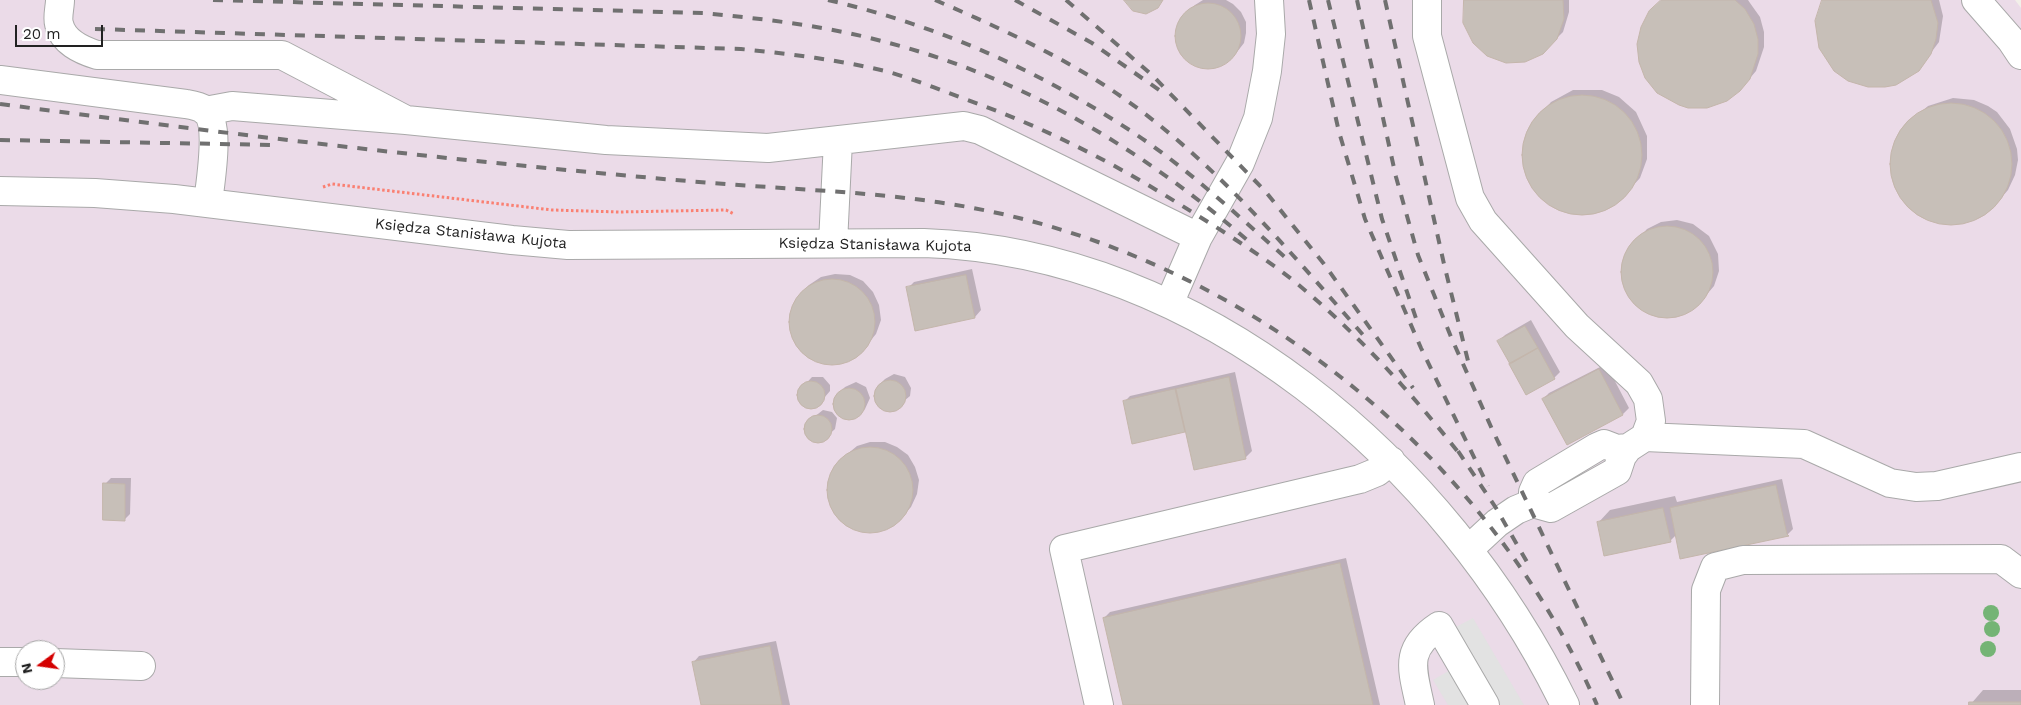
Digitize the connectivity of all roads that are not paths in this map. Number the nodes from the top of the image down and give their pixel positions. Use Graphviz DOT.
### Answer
graph roads {
  1 [pos="60,0"];
  2 [pos="1269,0"];
  3 [pos="1427,0"];
  4 [pos="1976,0"];
  5 [pos="2021,55"];
  6 [pos="0,80"];
  7 [pos="205,111"];
  8 [pos="406,120"];
  9 [pos="838,141"];
  10 [pos="0,191"];
  11 [pos="208,203"];
  12 [pos="1198,237"];
  13 [pos="833,243"];
  14 [pos="1169,304"];
  15 [pos="1636,443"];
  16 [pos="1391,461"];
  17 [pos="2021,467"];
  18 [pos="1469,549"];
  19 [pos="2021,574"];
  20 [pos="0,662"];
  21 [pos="15,662"];
  22 [pos="65,663"];
  23 [pos="141,666"];
  24 [pos="1100,705"];
  25 [pos="1420,705"];
  26 [pos="1486,705"];
  27 [pos="1565,705"];
  28 [pos="1706,705"];
  1 -- 8 [label="street"];
  2 -- 12 [label="street"];
  3 -- 15 [label="street"];
  4 -- 5 [label="street"];
  6 -- 7 [label="street"];
  7 -- 8 [label="street"];
  7 -- 11 [label="street"];
  8 -- 9 [label="street"];
  9 -- 12 [label="street"];
  9 -- 13 [label="street"];
  10 -- 11 [label="street, Księdza Stanisława Kujota"];
  11 -- 13 [label="street, Księdza Stanisława Kujota"];
  12 -- 14 [label="street"];
  13 -- 14 [label="street, Księdza Stanisława Kujota"];
  14 -- 16 [label="street, Księdza Stanisława Kujota"];
  15 -- 17 [label="street"];
  15 -- 18 [label="street"];
  16 -- 18 [label="street, Księdza Stanisława Kujota"];
  16 -- 24 [label="street"];
  18 -- 27 [label="street, Księdza Stanisława Kujota"];
  19 -- 28 [label="street"];
  20 -- 21 [label="street"];
  22 -- 23 [label="street"];
  25 -- 26 [label="street"];
}
